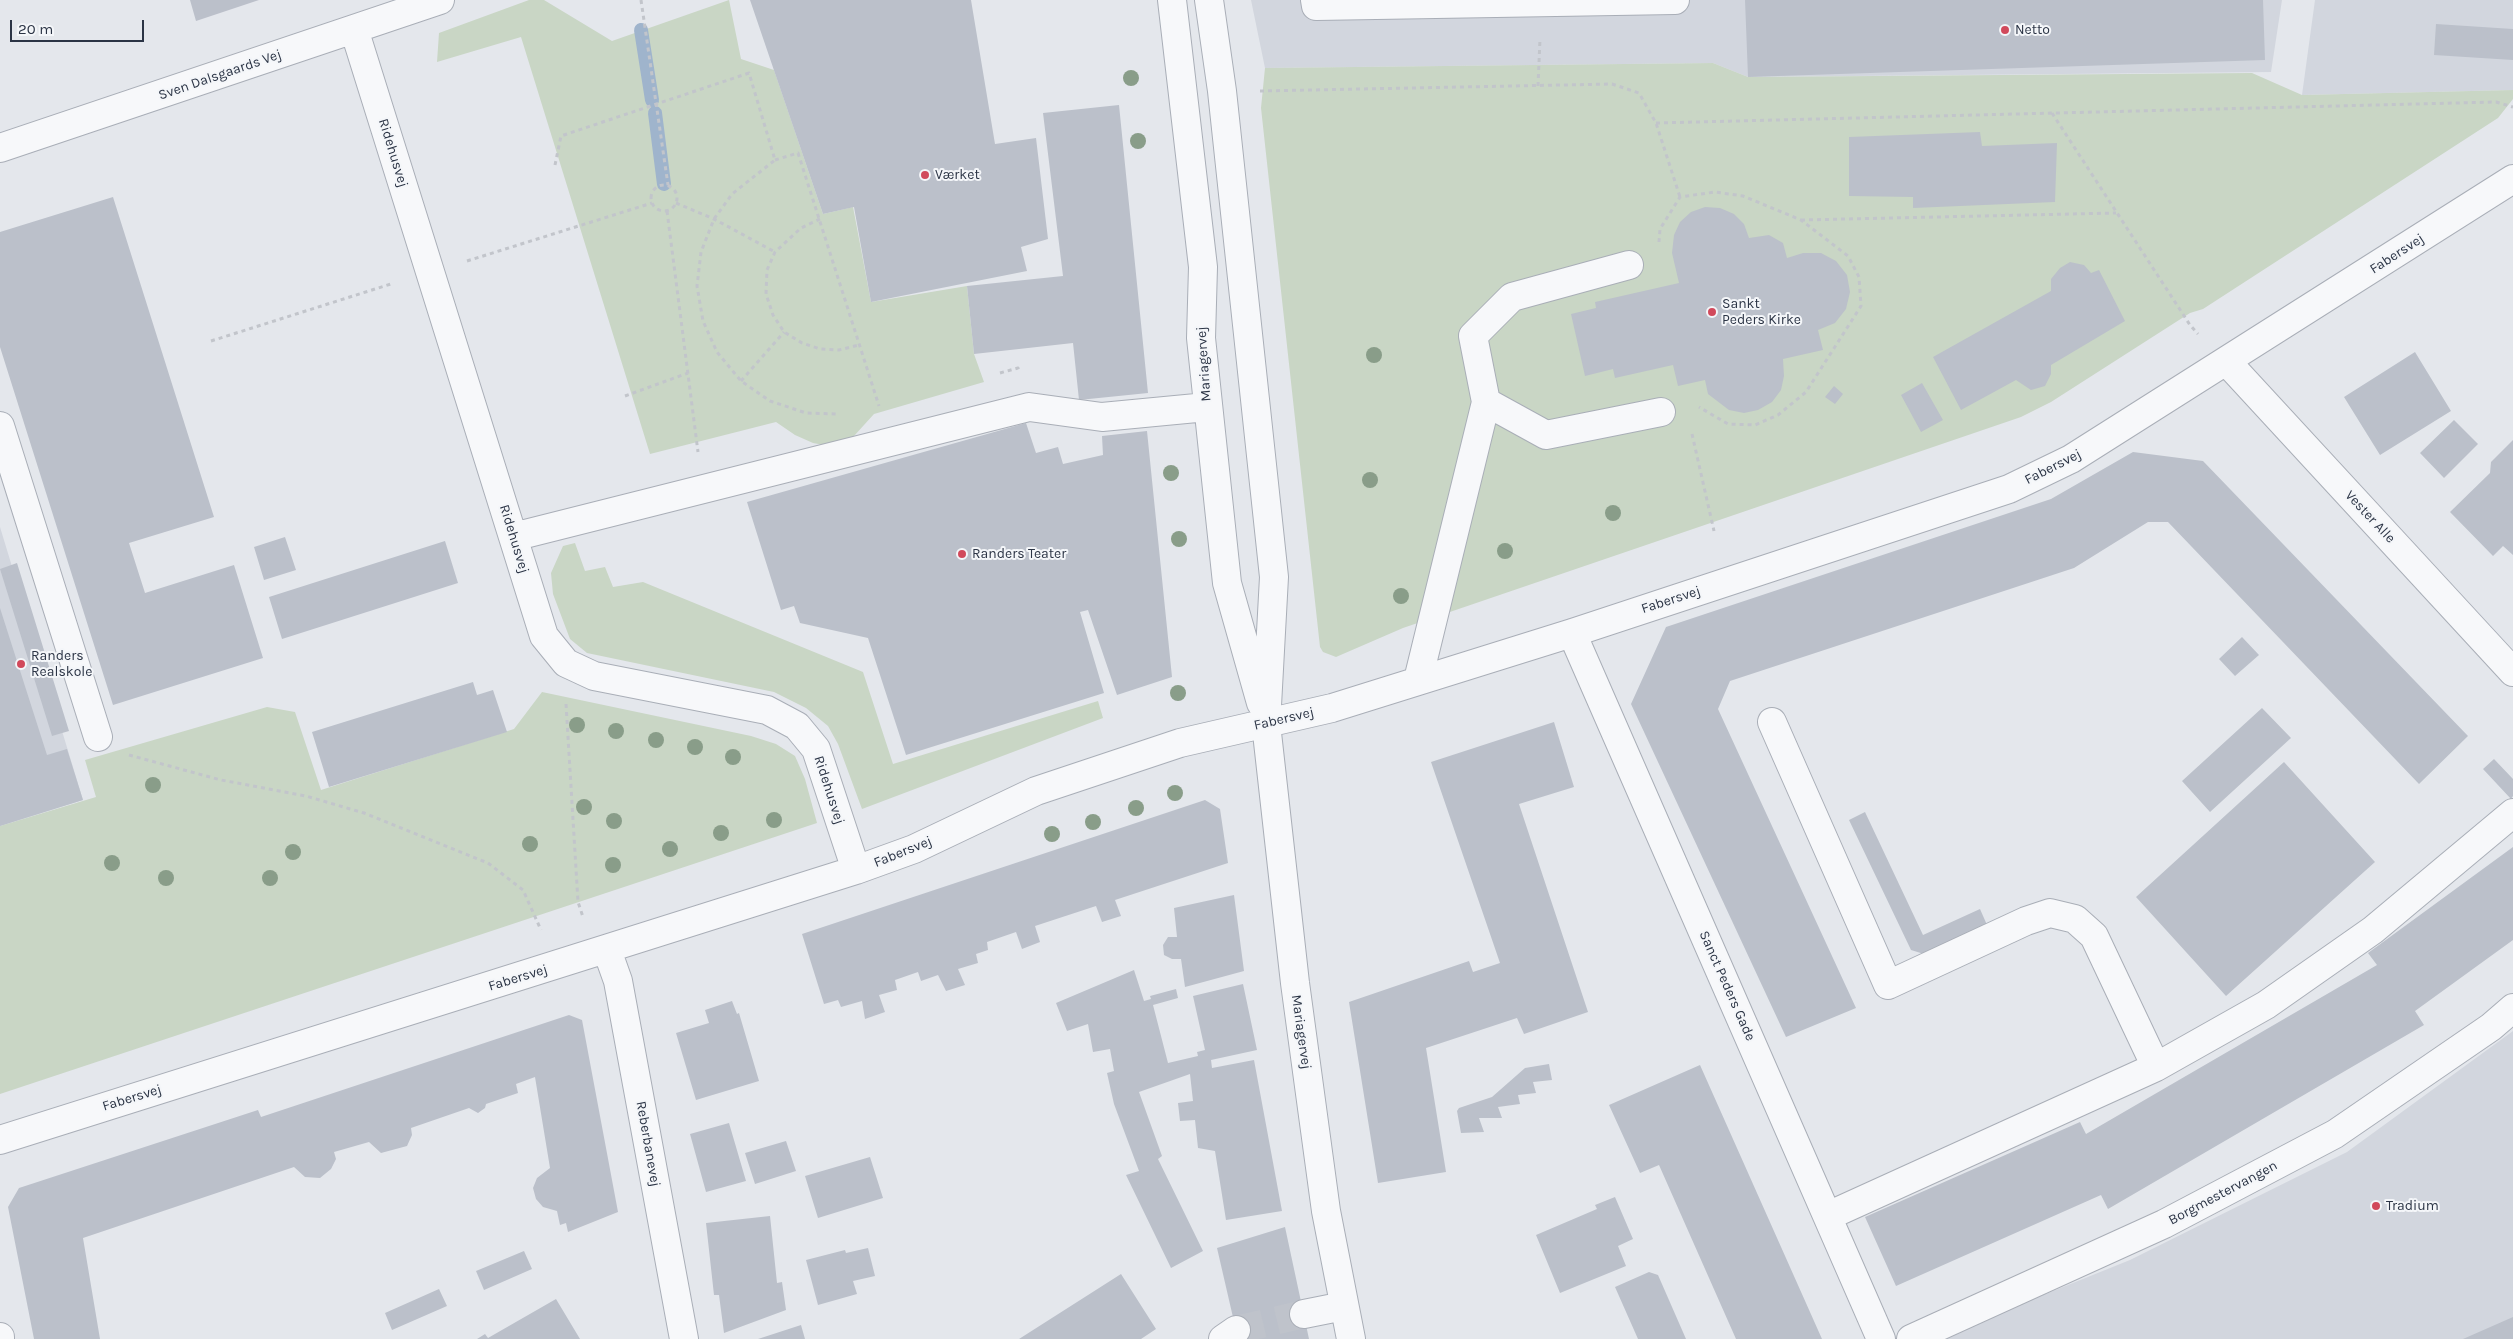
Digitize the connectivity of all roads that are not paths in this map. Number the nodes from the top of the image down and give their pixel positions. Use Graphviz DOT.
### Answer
graph roads {
  1 [pos="440,0"];
  2 [pos="1210,0"];
  3 [pos="1315,0"];
  4 [pos="1675,0"];
  5 [pos="1178,1"];
  6 [pos="354,29"];
  7 [pos="0,148"];
  8 [pos="2513,179"];
  9 [pos="1629,265"];
  10 [pos="2227,362"];
  11 [pos="1486,402"];
  12 [pos="1673,406"];
  13 [pos="1207,407"];
  14 [pos="0,426"];
  15 [pos="513,537"];
  16 [pos="1572,633"];
  17 [pos="2513,672"];
  18 [pos="1418,680"];
  19 [pos="1772,722"];
  20 [pos="1266,724"];
  21 [pos="98,737"];
  22 [pos="2513,813"];
  23 [pos="856,870"];
  24 [pos="601,952"];
  25 [pos="2513,1008"];
  26 [pos="2156,1067"];
  27 [pos="0,1140"];
  28 [pos="1828,1216"];
  29 [pos="1344,1306"];
  30 [pos="1304,1314"];
  31 [pos="684,1339"];
  32 [pos="1351,1339"];
  33 [pos="1881,1339"];
  34 [pos="1911,1339"];
  1 -- 6 [label="street, Sven Dalsgaards Vej"];
  2 -- 20 [label="street, Mariagervej"];
  3 -- 4 [label="street"];
  5 -- 13 [label="street, Mariagervej"];
  6 -- 7 [label="street, Sven Dalsgaards Vej"];
  6 -- 15 [label="street, Ridehusvej"];
  8 -- 10 [label="street, Fabersvej"];
  9 -- 11 [label="street"];
  10 -- 16 [label="street, Fabersvej"];
  10 -- 17 [label="street, Vester Alle"];
  11 -- 12 [label="street"];
  11 -- 18 [label="street"];
  13 -- 15 [label="street"];
  13 -- 20 [label="street, Mariagervej"];
  14 -- 21 [label="street"];
  15 -- 23 [label="street, Ridehusvej"];
  16 -- 18 [label="street, Fabersvej"];
  16 -- 28 [label="street, Sanct Peders Gade"];
  18 -- 20 [label="street, Fabersvej"];
  19 -- 26 [label="street"];
  20 -- 23 [label="street, Fabersvej"];
  20 -- 29 [label="street, Mariagervej"];
  22 -- 26 [label="street"];
  23 -- 24 [label="street, Fabersvej"];
  24 -- 27 [label="street, Fabersvej"];
  24 -- 31 [label="street, Reberbanevej"];
  25 -- 34 [label="street, Borgmestervangen"];
  26 -- 28 [label="street"];
  28 -- 33 [label="street, Sanct Peders Gade"];
  29 -- 30 [label="street"];
  29 -- 32 [label="street, Mariagervej"];
}
